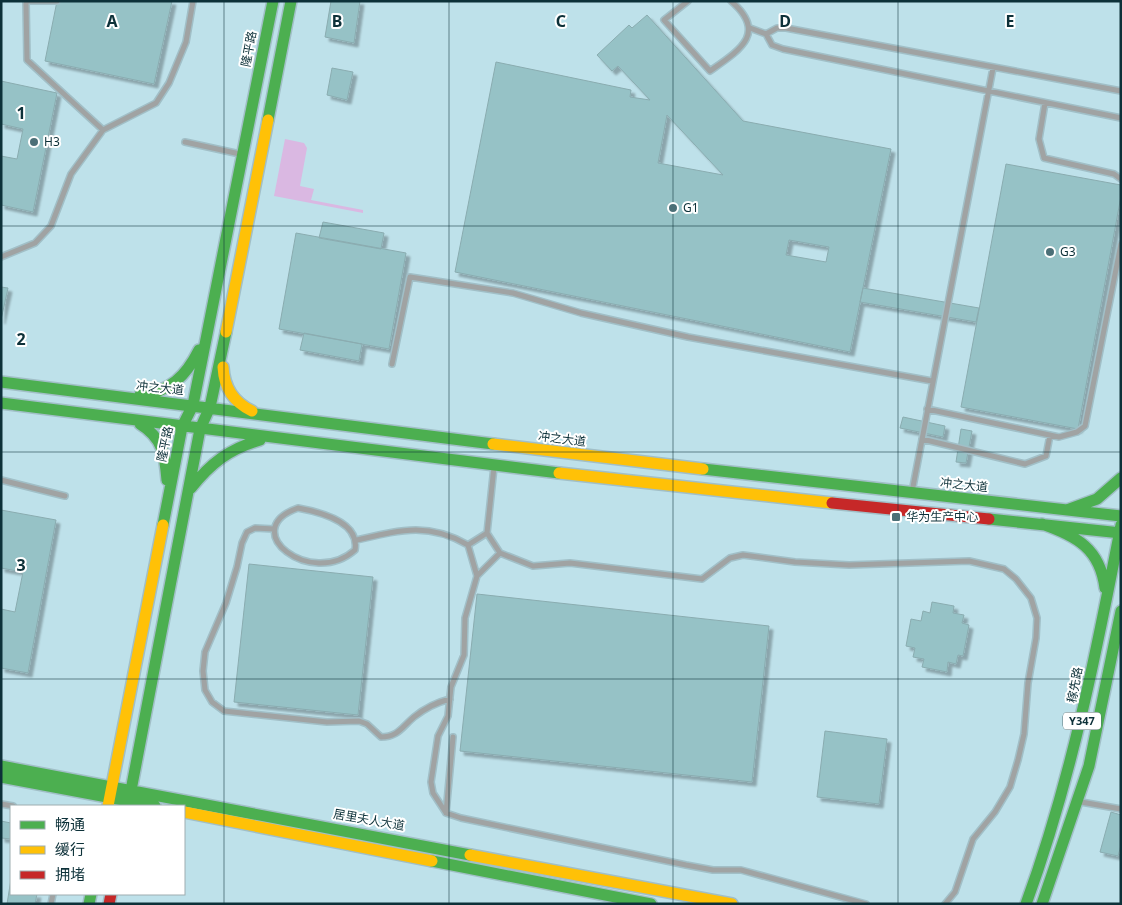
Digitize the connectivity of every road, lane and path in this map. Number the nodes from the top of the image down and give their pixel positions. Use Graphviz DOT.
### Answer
graph roads {
  1 [pos="56,1"];
  2 [pos="193,1"];
  3 [pos="273,1"];
  4 [pos="291,1"];
  5 [pos="688,1"];
  6 [pos="731,1"];
  7 [pos="26,2"];
  8 [pos="750,28"];
  9 [pos="766,34"];
  10 [pos="993,68"];
  11 [pos="989,91"];
  12 [pos="1121,91"];
  13 [pos="1045,103"];
  14 [pos="1121,118"];
  15 [pos="103,130"];
  16 [pos="185,142"];
  17 [pos="243,155"];
  18 [pos="1121,179"];
  19 [pos="1121,244"];
  20 [pos="1,257"];
  21 [pos="208,331"];
  22 [pos="223,349"];
  23 [pos="392,364"];
  24 [pos="932,381"];
  25 [pos="1,382"];
  26 [pos="115,396"];
  27 [pos="1,403"];
  28 [pos="193,405"];
  29 [pos="210,407"];
  30 [pos="927,409"];
  31 [pos="114,418"];
  32 [pos="272,418"];
  33 [pos="182,427"];
  34 [pos="200,429"];
  35 [pos="1050,435"];
  36 [pos="268,438"];
  37 [pos="922,439"];
  38 [pos="494,466"];
  39 [pos="1121,478"];
  40 [pos="1,480"];
  41 [pos="188,492"];
  42 [pos="911,494"];
  43 [pos="65,496"];
  44 [pos="169,497"];
  45 [pos="1067,510"];
  46 [pos="1121,516"];
  47 [pos="1042,524"];
  48 [pos="274,530"];
  49 [pos="1120,530"];
  50 [pos="487,534"];
  51 [pos="357,540"];
  52 [pos="468,545"];
  53 [pos="500,553"];
  54 [pos="476,576"];
  55 [pos="1106,600"];
  56 [pos="1120,613"];
  57 [pos="450,699"];
  58 [pos="453,737"];
  59 [pos="1,766"];
  60 [pos="1,778"];
  61 [pos="110,797"];
  62 [pos="129,800"];
  63 [pos="1078,801"];
  64 [pos="151,805"];
  65 [pos="165,805"];
  66 [pos="185,808"];
  67 [pos="1121,809"];
  68 [pos="185,812"];
  69 [pos="446,812"];
  70 [pos="651,904"];
  71 [pos="732,904"];
  72 [pos="866,904"];
  73 [pos="945,904"];
  74 [pos="1026,904"];
  75 [pos="1042,904"];
  1 -- 7 [label="lane"];
  2 -- 15 [label="lane"];
  3 -- 17 [label="main road, 隆平路"];
  4 -- 22 [label="main road"];
  5 -- 8 [label="lane"];
  6 -- 8 [label="lane"];
  7 -- 15 [label="lane"];
  8 -- 9 [label="lane"];
  9 -- 10 [label="lane"];
  9 -- 11 [label="lane"];
  10 -- 11 [label="lane"];
  10 -- 12 [label="lane"];
  11 -- 13 [label="lane"];
  11 -- 24 [label="lane"];
  13 -- 14 [label="lane"];
  13 -- 18 [label="lane"];
  15 -- 20 [label="lane"];
  16 -- 17 [label="lane"];
  17 -- 21 [label="main road, 隆平路"];
  19 -- 35 [label="lane"];
  21 -- 26 [label="main road"];
  21 -- 28 [label="main road, 隆平路"];
  22 -- 29 [label="main road"];
  22 -- 32 [label="main road"];
  23 -- 24 [label="lane"];
  24 -- 30 [label="lane"];
  25 -- 26 [label="main road, 冲之大道"];
  26 -- 28 [label="main road, 冲之大道"];
  27 -- 31 [label="main road"];
  28 -- 29 [label="main road, 冲之大道"];
  28 -- 33 [label="main road, 隆平路"];
  29 -- 32 [label="main road, 冲之大道"];
  29 -- 34 [label="main road"];
  30 -- 35 [label="lane"];
  30 -- 37 [label="lane"];
  31 -- 33 [label="main road"];
  31 -- 44 [label="main road"];
  32 -- 42 [label="main road, 冲之大道"];
  33 -- 34 [label="main road"];
  33 -- 44 [label="main road, 隆平路"];
  34 -- 36 [label="main road"];
  34 -- 41 [label="main road"];
  35 -- 37 [label="lane"];
  36 -- 38 [label="main road"];
  36 -- 41 [label="main road"];
  37 -- 42 [label="lane"];
  38 -- 47 [label="main road"];
  38 -- 50 [label="lane"];
  39 -- 45 [label="main road"];
  40 -- 43 [label="lane"];
  41 -- 62 [label="main road"];
  42 -- 45 [label="main road, 冲之大道"];
  44 -- 61 [label="main road, 隆平路"];
  45 -- 46 [label="main road, 冲之大道"];
  47 -- 49 [label="main road"];
  47 -- 55 [label="main road"];
  48 -- 51 [label="lane"];
  48 -- 51 [label="lane"];
  48 -- 57 [label="lane"];
  49 -- 55 [label="main road, 稼先路 / Y347"];
  50 -- 52 [label="lane"];
  50 -- 53 [label="lane"];
  51 -- 52 [label="lane"];
  52 -- 54 [label="lane"];
  53 -- 54 [label="lane"];
  53 -- 73 [label="lane"];
  54 -- 57 [label="lane"];
  55 -- 74 [label="main road, 稼先路 / Y347"];
  56 -- 63 [label="main road, Y347"];
  57 -- 69 [label="lane"];
  58 -- 69 [label="lane"];
  59 -- 61 [label="main road, 居里夫人大道"];
  60 -- 61 [label="main road, 居里夫人大道"];
  61 -- 62 [label="main road, 居里夫人大道"];
  62 -- 64 [label="main road, 居里夫人大道"];
  62 -- 65 [label="main road, 居里夫人大道"];
  63 -- 67 [label="lane"];
  63 -- 75 [label="main road, Y347"];
  66 -- 71 [label="main road, 居里夫人大道"];
  68 -- 70 [label="main road, 居里夫人大道"];
  69 -- 72 [label="lane"];
}
